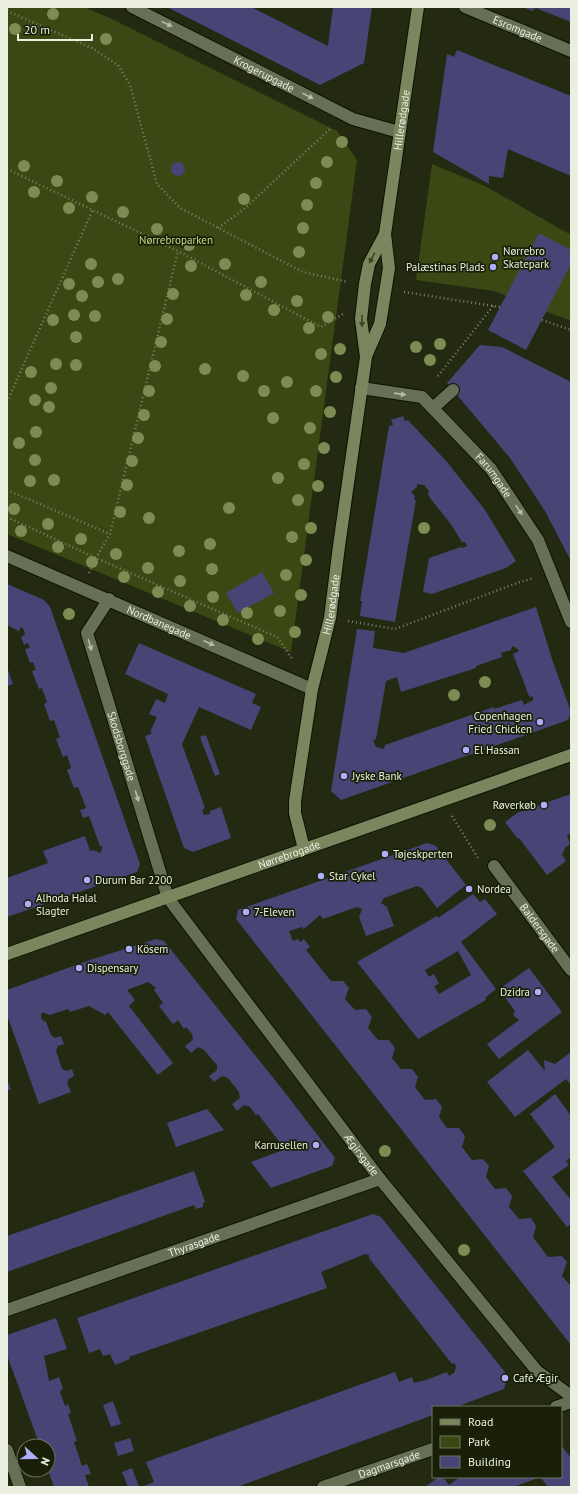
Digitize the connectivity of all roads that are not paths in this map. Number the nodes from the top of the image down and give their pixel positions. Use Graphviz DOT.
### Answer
graph roads {
  1 [pos="132,7"];
  2 [pos="418,7"];
  3 [pos="465,7"];
  4 [pos="571,51"];
  5 [pos="399,132"];
  6 [pos="385,234"];
  7 [pos="366,357"];
  8 [pos="361,388"];
  9 [pos="453,390"];
  10 [pos="433,408"];
  11 [pos="7,556"];
  12 [pos="109,599"];
  13 [pos="571,622"];
  14 [pos="312,689"];
  15 [pos="571,756"];
  16 [pos="304,849"];
  17 [pos="494,866"];
  18 [pos="168,898"];
  19 [pos="7,954"];
  20 [pos="571,970"];
  21 [pos="380,1179"];
  22 [pos="7,1310"];
  23 [pos="571,1396"];
  24 [pos="571,1402"];
  25 [pos="559,1406"];
  26 [pos="432,1449"];
  27 [pos="7,1450"];
  28 [pos="20,1487"];
  29 [pos="323,1487"];
  1 -- 5 [label="street, Krogerupgade, one-way"];
  2 -- 5 [label="street, Hillerødgade"];
  3 -- 4 [label="street, Esromgade"];
  5 -- 6 [label="street, Hillerødgade"];
  6 -- 7 [label="street, Hillerødgade"];
  6 -- 7 [label="street, Hillerødgade, one-way"];
  7 -- 8 [label="street, Hillerødgade"];
  8 -- 10 [label="street, Farumgade, one-way"];
  8 -- 14 [label="street, Hillerødgade"];
  9 -- 10 [label="street"];
  10 -- 13 [label="street, Farumgade, one-way"];
  11 -- 12 [label="street, Nordbanegade"];
  12 -- 14 [label="street, Nordbanegade, one-way"];
  12 -- 18 [label="street, Skodsborggade, one-way"];
  14 -- 16 [label="street, Hillerødgade"];
  15 -- 16 [label="street, Nørrebrogade"];
  16 -- 18 [label="street, Nørrebrogade"];
  17 -- 20 [label="street, Baldersgade"];
  18 -- 19 [label="street, Nørrebrogade"];
  18 -- 21 [label="street, Ægirsgade"];
  21 -- 22 [label="street, Thyrasgade"];
  21 -- 23 [label="street, Ægirsgade"];
  24 -- 25 [label="street"];
  26 -- 29 [label="street, Dagmarsgade"];
  27 -- 28 [label="street"];
}
